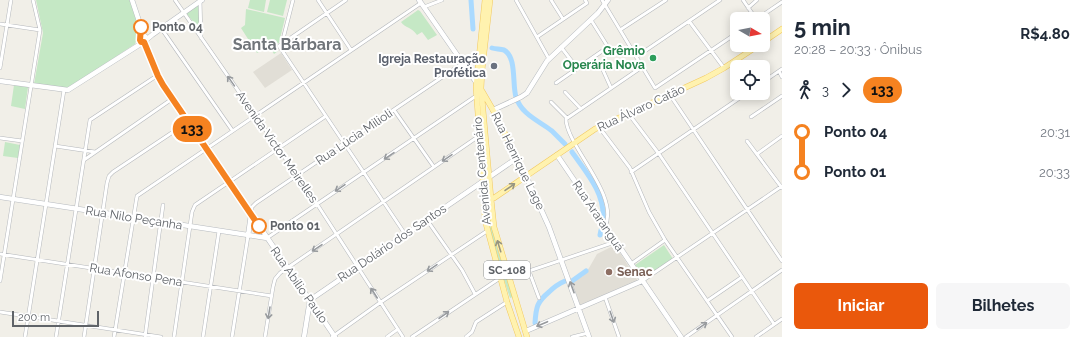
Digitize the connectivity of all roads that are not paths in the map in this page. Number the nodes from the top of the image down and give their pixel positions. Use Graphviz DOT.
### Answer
graph roads {
  1 [pos="10,0"];
  2 [pos="33,0"];
  3 [pos="132,0"];
  4 [pos="175,0"];
  5 [pos="201,0"];
  6 [pos="293,0"];
  7 [pos="318,0"];
  8 [pos="346,0"];
  9 [pos="442,0"];
  10 [pos="485,0"];
  11 [pos="490,0"];
  12 [pos="516,0"];
  13 [pos="551,0"];
  14 [pos="608,0"];
  15 [pos="666,0"];
  16 [pos="743,0"];
  17 [pos="757,0"];
  18 [pos="420,1"];
  19 [pos="586,1"];
  20 [pos="718,1"];
  21 [pos="604,2"];
  22 [pos="782,2"];
  23 [pos="424,7"];
  24 [pos="748,8"];
  25 [pos="751,12"];
  26 [pos="767,12"];
  27 [pos="183,13"];
  28 [pos="327,13"];
  29 [pos="563,19"];
  30 [pos="591,20"];
  31 [pos="689,21"];
  32 [pos="0,24"];
  33 [pos="7,25"];
  34 [pos="161,28"];
  35 [pos="782,29"];
  36 [pos="40,30"];
  37 [pos="620,30"];
  38 [pos="537,37"];
  39 [pos="730,37"];
  40 [pos="770,37"];
  41 [pos="201,38"];
  42 [pos="143,39"];
  43 [pos="280,45"];
  44 [pos="561,47"];
  45 [pos="351,50"];
  46 [pos="710,50"];
  47 [pos="748,52"];
  48 [pos="636,57"];
  49 [pos="549,59"];
  50 [pos="738,59"];
  51 [pos="463,63"];
  52 [pos="642,67"];
  53 [pos="0,68"];
  54 [pos="577,68"];
  55 [pos="602,68"];
  56 [pos="724,68"];
  57 [pos="780,70"];
  58 [pos="158,76"];
  59 [pos="770,77"];
  60 [pos="782,77"];
  61 [pos="0,80"];
  62 [pos="303,82"];
  63 [pos="476,82"];
  64 [pos="556,83"];
  65 [pos="31,85"];
  66 [pos="481,88"];
  67 [pos="611,88"];
  68 [pos="64,90"];
  69 [pos="565,92"];
  70 [pos="670,95"];
  71 [pos="476,96"];
  72 [pos="782,96"];
  73 [pos="172,99"];
  74 [pos="736,100"];
  75 [pos="552,102"];
  76 [pos="482,107"];
  77 [pos="581,109"];
  78 [pos="394,110"];
  79 [pos="477,110"];
  80 [pos="493,110"];
  81 [pos="628,113"];
  82 [pos="255,115"];
  83 [pos="326,116"];
  84 [pos="751,117"];
  85 [pos="567,118"];
  86 [pos="188,122"];
  87 [pos="599,127"];
  88 [pos="693,129"];
  89 [pos="232,130"];
  90 [pos="479,136"];
  91 [pos="782,136"];
  92 [pos="0,138"];
  93 [pos="414,138"];
  94 [pos="22,141"];
  95 [pos="747,141"];
  96 [pos="344,143"];
  97 [pos="574,143"];
  98 [pos="55,146"];
  99 [pos="206,148"];
  100 [pos="278,148"];
  101 [pos="85,151"];
  102 [pos="95,152"];
  103 [pos="659,154"];
  104 [pos="757,154"];
  105 [pos="557,155"];
  106 [pos="517,158"];
  107 [pos="84,160"];
  108 [pos="434,167"];
  109 [pos="631,172"];
  110 [pos="364,173"];
  111 [pos="297,175"];
  112 [pos="526,176"];
  113 [pos="489,177"];
  114 [pos="483,181"];
  115 [pos="228,182"];
  116 [pos="474,187"];
  117 [pos="782,187"];
  118 [pos="484,194"];
  119 [pos="0,197"];
  120 [pos="13,199"];
  121 [pos="492,200"];
  122 [pos="383,202"];
  123 [pos="46,204"];
  124 [pos="317,204"];
  125 [pos="163,205"];
  126 [pos="76,209"];
  127 [pos="748,210"];
  128 [pos="103,213"];
  129 [pos="251,215"];
  130 [pos="132,217"];
  131 [pos="427,220"];
  132 [pos="161,222"];
  133 [pos="190,226"];
  134 [pos="606,227"];
  135 [pos="219,231"];
  136 [pos="487,231"];
  137 [pos="337,234"];
  138 [pos="405,234"];
  139 [pos="712,234"];
  140 [pos="248,236"];
  141 [pos="267,238"];
  142 [pos="665,240"];
  143 [pos="615,242"];
  144 [pos="2,255"];
  145 [pos="452,255"];
  146 [pos="677,258"];
  147 [pos="37,260"];
  148 [pos="561,260"];
  149 [pos="782,260"];
  150 [pos="630,264"];
  151 [pos="67,265"];
  152 [pos="358,267"];
  153 [pos="287,268"];
  154 [pos="94,269"];
  155 [pos="782,270"];
  156 [pos="124,274"];
  157 [pos="742,277"];
  158 [pos="153,278"];
  159 [pos="500,278"];
  160 [pos="0,281"];
  161 [pos="642,281"];
  162 [pos="182,282"];
  163 [pos="211,287"];
  164 [pos="239,291"];
  165 [pos="752,292"];
  166 [pos="475,294"];
  167 [pos="272,296"];
  168 [pos="605,297"];
  169 [pos="516,298"];
  170 [pos="539,298"];
  171 [pos="310,300"];
  172 [pos="707,301"];
  173 [pos="380,302"];
  174 [pos="507,302"];
  175 [pos="580,308"];
  176 [pos="0,312"];
  177 [pos="717,316"];
  178 [pos="28,317"];
  179 [pos="782,319"];
  180 [pos="58,321"];
  181 [pos="774,324"];
  182 [pos="86,326"];
  183 [pos="398,329"];
  184 [pos="115,330"];
  185 [pos="526,331"];
  186 [pos="761,333"];
  187 [pos="519,335"];
  188 [pos="589,335"];
  189 [pos="145,336"];
  190 [pos="334,336"];
  191 [pos="25,337"];
  192 [pos="56,337"];
  193 [pos="84,337"];
  194 [pos="114,337"];
  195 [pos="161,337"];
  196 [pos="174,337"];
  197 [pos="203,337"];
  198 [pos="232,337"];
  199 [pos="265,337"];
  200 [pos="304,337"];
  201 [pos="387,337"];
  202 [pos="403,337"];
  203 [pos="412,337"];
  204 [pos="466,337"];
  205 [pos="527,337"];
  206 [pos="572,337"];
  207 [pos="619,337"];
  208 [pos="681,337"];
  209 [pos="686,337"];
  210 [pos="732,337"];
  211 [pos="756,337"];
  212 [pos="764,337"];
  1 -- 33 [label="street"];
  2 -- 36 [label="street"];
  3 -- 42 [label="street, Rua Abílio Paulo"];
  4 -- 27 [label="street, Avenida Victor Meirelles"];
  5 -- 27 [label="street"];
  5 -- 41 [label="street"];
  6 -- 43 [label="street"];
  7 -- 28 [label="street"];
  8 -- 28 [label="street"];
  9 -- 23 [label="street"];
  10 -- 63 [label="main road, Avenida Centenário / SC-108"];
  11 -- 66 [label="main road, Avenida Centenário / SC-108"];
  12 -- 38 [label="street"];
  13 -- 29 [label="street"];
  14 -- 21 [label="street"];
  15 -- 37 [label="street"];
  16 -- 24 [label="street"];
  17 -- 24 [label="street"];
  18 -- 23 [label="street, Rua Henrique Lage"];
  18 -- 45 [label="street"];
  19 -- 29 [label="street"];
  20 -- 31 [label="street"];
  21 -- 30 [label="street"];
  21 -- 37 [label="street"];
  22 -- 26 [label="street"];
  23 -- 51 [label="street, Rua Henrique Lage"];
  24 -- 25 [label="street"];
  27 -- 34 [label="street"];
  27 -- 41 [label="street, Avenida Victor Meirelles"];
  28 -- 43 [label="street"];
  28 -- 45 [label="street"];
  29 -- 38 [label="street"];
  30 -- 44 [label="street"];
  30 -- 54 [label="street"];
  31 -- 46 [label="street"];
  31 -- 48 [label="street"];
  32 -- 33 [label="street"];
  33 -- 36 [label="street"];
  33 -- 53 [label="street"];
  34 -- 42 [label="street"];
  34 -- 89 [label="street"];
  35 -- 40 [label="main road"];
  36 -- 65 [label="street"];
  37 -- 48 [label="street"];
  38 -- 49 [label="street"];
  39 -- 46 [label="street"];
  82 -- 41 [label="street, Avenida Victor Meirelles, one-way"];
  42 -- 58 [label="street, Rua Abílio Paulo"];
  42 -- 68 [label="street"];
  43 -- 62 [label="street"];
  44 -- 49 [label="street"];
  44 -- 54 [label="street"];
  45 -- 62 [label="street"];
  46 -- 52 [label="street"];
  46 -- 56 [label="street"];
  47 -- 50 [label="main road, Rua Álvaro Catão"];
  48 -- 52 [label="street"];
  49 -- 80 [label="street"];
  50 -- 56 [label="main road, Rua Álvaro Catão"];
  51 -- 63 [label="street, Rua Henrique Lage"];
  51 -- 78 [label="street, Rua Lúcia Milioli"];
  52 -- 67 [label="street"];
  54 -- 64 [label="street"];
  55 -- 67 [label="street"];
  56 -- 70 [label="main road, Rua Álvaro Catão"];
  57 -- 59 [label="street"];
  57 -- 60 [label="street"];
  58 -- 73 [label="street, Rua Abílio Paulo"];
  58 -- 101 [label="street"];
  61 -- 65 [label="street"];
  62 -- 82 [label="street"];
  62 -- 83 [label="street"];
  63 -- 66 [label="main road, Rua Henrique Lage"];
  63 -- 71 [label="main road, Avenida Centenário / SC-108"];
  65 -- 68 [label="street"];
  65 -- 94 [label="street"];
  66 -- 76 [label="main road, Avenida Centenário / SC-108"];
  66 -- 80 [label="main road, Rua Henrique Lage"];
  67 -- 77 [label="street"];
  68 -- 98 [label="street"];
  69 -- 77 [label="street"];
  70 -- 81 [label="main road, Rua Álvaro Catão"];
  70 -- 88 [label="street"];
  71 -- 79 [label="main road, Avenida Centenário / SC-108"];
  71 -- 93 [label="street"];
  72 -- 84 [label="street"];
  73 -- 86 [label="street, Rua Abílio Paulo"];
  73 -- 102 [label="street"];
  74 -- 88 [label="street"];
  75 -- 85 [label="street"];
  76 -- 79 [label="main road"];
  76 -- 80 [label="main road"];
  76 -- 113 [label="main road, Avenida Centenário / SC-108"];
  77 -- 85 [label="street"];
  78 -- 93 [label="street"];
  78 -- 96 [label="street, Rua Lúcia Milioli"];
  79 -- 90 [label="main road, Avenida Centenário / SC-108"];
  80 -- 106 [label="main road, Rua Henrique Lage"];
  81 -- 87 [label="main road, Rua Álvaro Catão"];
  81 -- 103 [label="street"];
  82 -- 89 [label="street"];
  82 -- 100 [label="street, Avenida Victor Meirelles"];
  83 -- 96 [label="street"];
  83 -- 100 [label="street"];
  85 -- 97 [label="street"];
  86 -- 99 [label="street, Rua Abílio Paulo"];
  86 -- 128 [label="street"];
  87 -- 97 [label="main road, Rua Álvaro Catão"];
  87 -- 109 [label="street"];
  88 -- 103 [label="street"];
  88 -- 127 [label="street"];
  89 -- 99 [label="street"];
  90 -- 108 [label="street, one-way"];
  90 -- 114 [label="main road, Avenida Centenário / SC-108"];
  91 -- 104 [label="street"];
  92 -- 94 [label="street"];
  93 -- 108 [label="street"];
  93 -- 110 [label="street, one-way"];
  94 -- 120 [label="street"];
  95 -- 104 [label="street"];
  96 -- 110 [label="street"];
  96 -- 111 [label="street, Rua Lúcia Milioli"];
  97 -- 105 [label="main road, Rua Álvaro Catão"];
  97 -- 134 [label="street"];
  98 -- 101 [label="street"];
  98 -- 123 [label="street"];
  99 -- 115 [label="street, Rua Abílio Paulo"];
  99 -- 130 [label="street"];
  100 -- 111 [label="street, Avenida Victor Meirelles"];
  100 -- 115 [label="street"];
  101 -- 102 [label="street"];
  101 -- 107 [label="street"];
  102 -- 107 [label="street"];
  103 -- 109 [label="street"];
  103 -- 139 [label="street"];
  104 -- 117 [label="street"];
  105 -- 112 [label="main road, Rua Álvaro Catão"];
  105 -- 134 [label="street, Rua Araranguá"];
  106 -- 112 [label="main road, Rua Henrique Lage"];
  106 -- 113 [label="street, Rua Dolário dos Santos"];
  107 -- 126 [label="street"];
  108 -- 122 [label="street"];
  109 -- 142 [label="street"];
  110 -- 122 [label="street"];
  110 -- 124 [label="street, one-way"];
  111 -- 124 [label="street, Avenida Victor Meirelles"];
  111 -- 129 [label="street, Rua Lúcia Milioli"];
  121 -- 112 [label="main road, Rua Álvaro Catão, one-way"];
  112 -- 148 [label="street, Rua Henrique Lage"];
  113 -- 114 [label="street, Rua Dolário dos Santos"];
  113 -- 121 [label="main road, Avenida Centenário / SC-108"];
  114 -- 116 [label="street, Rua Dolário dos Santos"];
  114 -- 118 [label="main road, Avenida Centenário / SC-108"];
  115 -- 129 [label="street, Rua Abílio Paulo"];
  115 -- 133 [label="street"];
  116 -- 118 [label="street"];
  116 -- 131 [label="street, Rua Dolário dos Santos"];
  117 -- 127 [label="street"];
  118 -- 121 [label="main road"];
  118 -- 136 [label="main road, Avenida Centenário / SC-108"];
  119 -- 120 [label="street, Rua Nilo Peçanha"];
  120 -- 123 [label="street, Rua Nilo Peçanha"];
  120 -- 144 [label="street"];
  169 -- 121 [label="main road, Avenida Centenário / SC-108, one-way"];
  122 -- 137 [label="street"];
  122 -- 138 [label="street"];
  123 -- 126 [label="street, Rua Nilo Peçanha"];
  123 -- 147 [label="street"];
  124 -- 137 [label="street, Avenida Victor Meirelles"];
  124 -- 141 [label="street"];
  125 -- 132 [label="street"];
  126 -- 128 [label="street, Rua Nilo Peçanha"];
  126 -- 151 [label="street"];
  127 -- 139 [label="street"];
  127 -- 149 [label="street"];
  128 -- 130 [label="street, Rua Nilo Peçanha"];
  128 -- 154 [label="street"];
  129 -- 140 [label="street"];
  129 -- 141 [label="street, Rua Abílio Paulo"];
  130 -- 132 [label="street, Rua Nilo Peçanha"];
  130 -- 156 [label="street"];
  131 -- 138 [label="street, Rua Dolário dos Santos"];
  131 -- 145 [label="street"];
  132 -- 133 [label="street, Rua Nilo Peçanha"];
  132 -- 158 [label="street"];
  133 -- 135 [label="street, Rua Nilo Peçanha"];
  133 -- 162 [label="street"];
  134 -- 143 [label="street, Rua Araranguá"];
  135 -- 140 [label="street, Rua Nilo Peçanha"];
  135 -- 163 [label="street"];
  136 -- 145 [label="street"];
  136 -- 159 [label="main road, Avenida Centenário / SC-108"];
  137 -- 152 [label="street, Avenida Victor Meirelles"];
  137 -- 153 [label="street, one-way"];
  138 -- 152 [label="street, Rua Dolário dos Santos"];
  139 -- 146 [label="street"];
  139 -- 157 [label="street"];
  140 -- 141 [label="street, Rua Nilo Peçanha"];
  140 -- 164 [label="street"];
  141 -- 153 [label="street, Rua Abílio Paulo"];
  142 -- 146 [label="street"];
  142 -- 150 [label="street"];
  143 -- 148 [label="street"];
  143 -- 150 [label="street, Rua Araranguá"];
  144 -- 147 [label="street, Rua Afonso Pena"];
  144 -- 160 [label="street"];
  145 -- 166 [label="street"];
  145 -- 173 [label="street, one-way"];
  146 -- 161 [label="street"];
  146 -- 172 [label="street"];
  147 -- 151 [label="street, Rua Afonso Pena"];
  147 -- 178 [label="street"];
  148 -- 170 [label="street"];
  175 -- 148 [label="street, Rua Henrique Lage, one-way"];
  150 -- 161 [label="street, Rua Araranguá"];
  151 -- 154 [label="street, Rua Afonso Pena"];
  151 -- 180 [label="street"];
  152 -- 171 [label="street, Rua Dolário dos Santos"];
  173 -- 152 [label="street, Avenida Victor Meirelles, one-way"];
  153 -- 167 [label="street"];
  153 -- 171 [label="street, Rua Abílio Paulo"];
  154 -- 156 [label="street, Rua Afonso Pena"];
  154 -- 182 [label="street"];
  155 -- 165 [label="street"];
  156 -- 158 [label="street, Rua Afonso Pena"];
  156 -- 184 [label="street"];
  157 -- 165 [label="street"];
  157 -- 172 [label="street"];
  158 -- 162 [label="street, Rua Afonso Pena"];
  158 -- 189 [label="street"];
  159 -- 166 [label="street"];
  159 -- 174 [label="main road, Avenida Centenário / SC-108"];
  161 -- 168 [label="street"];
  161 -- 208 [label="street, Rua Araranguá"];
  162 -- 163 [label="street, Rua Afonso Pena"];
  162 -- 196 [label="street"];
  163 -- 164 [label="street, Rua Afonso Pena"];
  163 -- 197 [label="street"];
  164 -- 167 [label="street, Rua Afonso Pena"];
  164 -- 198 [label="street"];
  165 -- 177 [label="street"];
  165 -- 181 [label="street"];
  203 -- 166 [label="street, one-way"];
  167 -- 199 [label="street, one-way"];
  168 -- 175 [label="street"];
  168 -- 207 [label="street, one-way"];
  169 -- 174 [label="main road"];
  169 -- 185 [label="main road, Avenida Centenário / SC-108"];
  171 -- 190 [label="street, Rua Abílio Paulo"];
  171 -- 200 [label="street"];
  172 -- 177 [label="street"];
  173 -- 183 [label="street, Avenida Victor Meirelles"];
  173 -- 190 [label="street"];
  174 -- 187 [label="main road, Avenida Centenário"];
  174 -- 204 [label="street"];
  175 -- 185 [label="street, one-way"];
  175 -- 188 [label="street, Rua Henrique Lage"];
  176 -- 178 [label="street"];
  209 -- 177 [label="street, one-way"];
  177 -- 210 [label="street"];
  178 -- 180 [label="street"];
  178 -- 191 [label="street"];
  179 -- 181 [label="street"];
  180 -- 182 [label="street"];
  180 -- 192 [label="street"];
  181 -- 186 [label="street"];
  182 -- 184 [label="street"];
  182 -- 193 [label="street"];
  183 -- 201 [label="street"];
  183 -- 202 [label="street, Avenida Victor Meirelles"];
  184 -- 189 [label="street"];
  184 -- 194 [label="street"];
  185 -- 187 [label="main road"];
  185 -- 205 [label="main road, Avenida Centenário / SC-108"];
  186 -- 211 [label="street"];
  186 -- 212 [label="street"];
  188 -- 206 [label="street"];
  189 -- 195 [label="street"];
}
